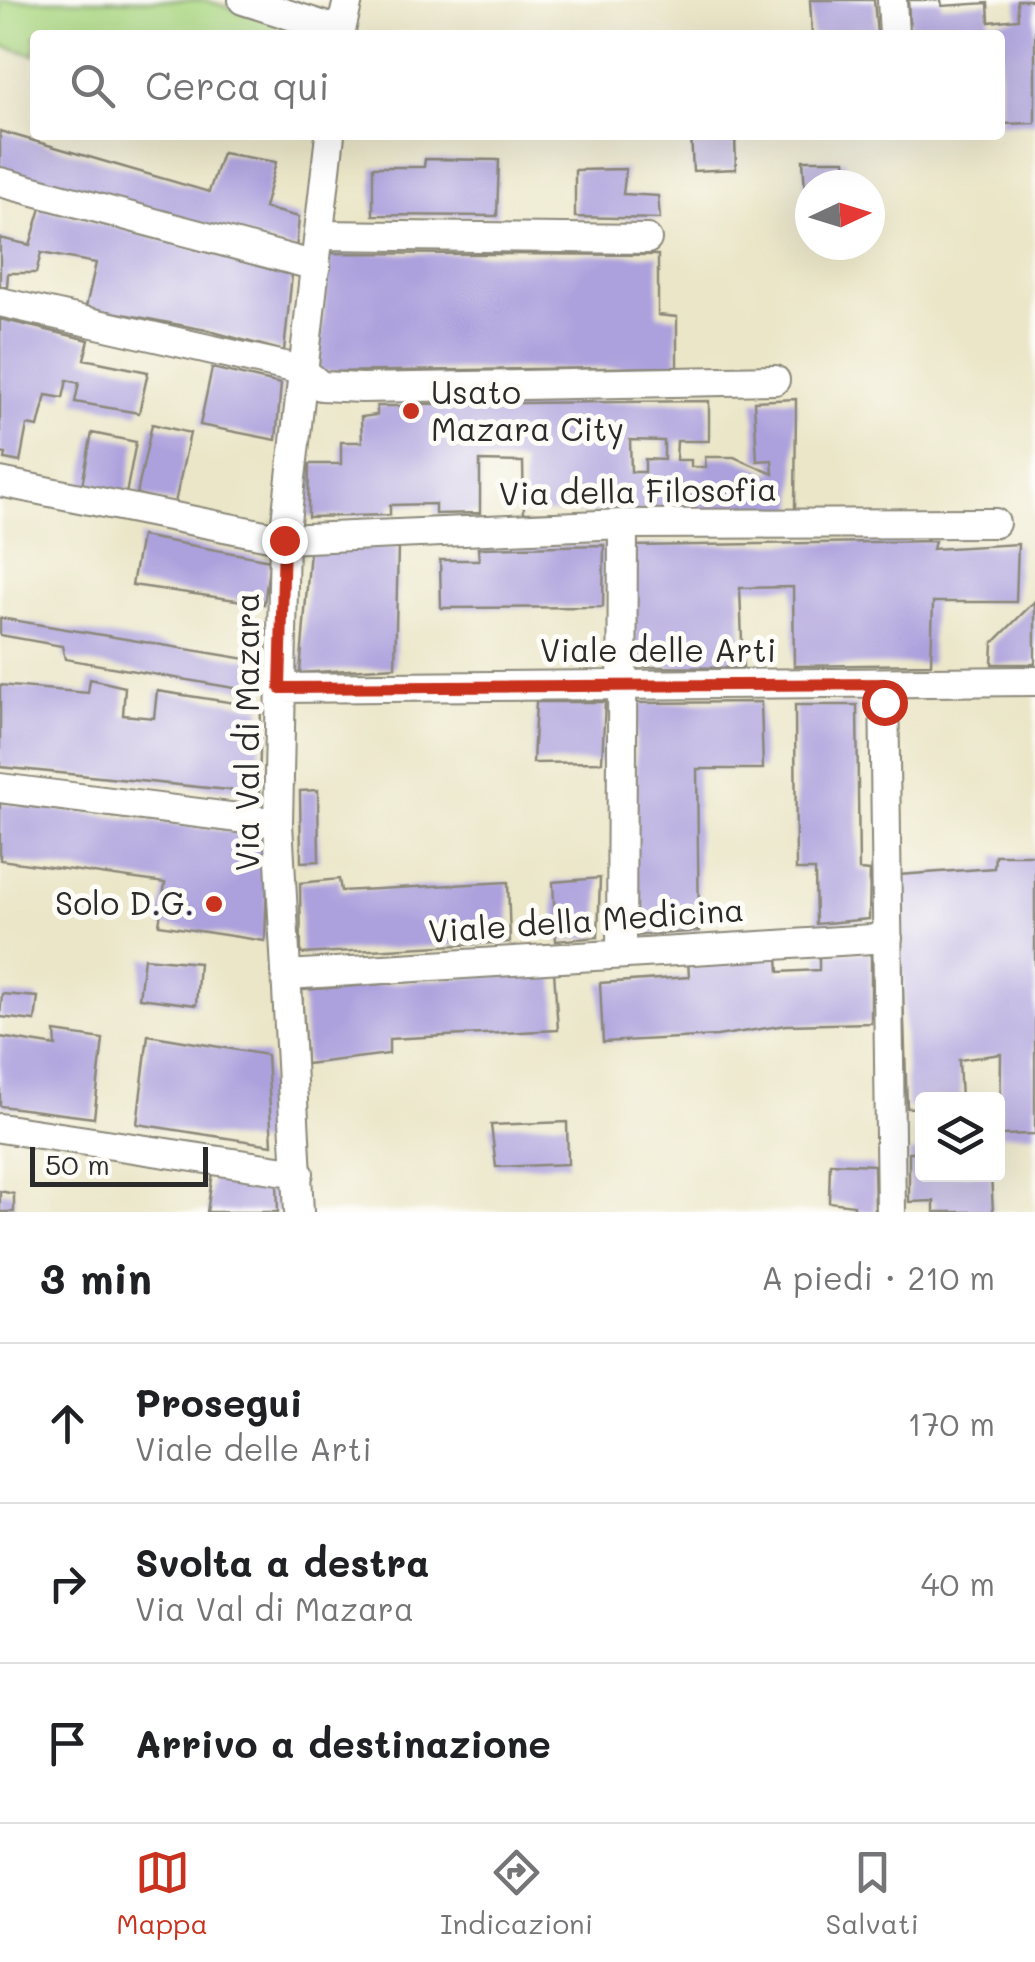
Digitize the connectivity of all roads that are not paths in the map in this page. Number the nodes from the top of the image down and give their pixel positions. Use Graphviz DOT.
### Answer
graph roads {
  1 [pos="243,0"];
  2 [pos="348,0"];
  3 [pos="892,0"];
  4 [pos="331,30"];
  5 [pos="341,30"];
  6 [pos="894,30"];
  7 [pos="330,140"];
  8 [pos="0,182"];
  9 [pos="320,235"];
  10 [pos="648,239"];
  11 [pos="316,266"];
  12 [pos="0,302"];
  13 [pos="302,370"];
  14 [pos="775,380"];
  15 [pos="0,482"];
  16 [pos="624,524"];
  17 [pos="995,524"];
  18 [pos="284,540"];
  19 [pos="1035,681"];
  20 [pos="884,684"];
  21 [pos="624,686"];
  22 [pos="280,688"];
  23 [pos="0,788"];
  24 [pos="278,823"];
  25 [pos="888,938"];
  26 [pos="621,954"];
  27 [pos="288,975"];
  28 [pos="0,1128"];
  29 [pos="298,1173"];
  30 [pos="300,1212"];
  31 [pos="891,1212"];
  1 -- 4 [label="street"];
  2 -- 5 [label="street"];
  3 -- 6 [label="street"];
  7 -- 9 [label="street, Via Val di Mazara"];
  8 -- 11 [label="street"];
  9 -- 10 [label="street"];
  9 -- 11 [label="street, Via Val di Mazara"];
  11 -- 13 [label="street, Via Val di Mazara"];
  12 -- 13 [label="street"];
  13 -- 14 [label="street"];
  13 -- 18 [label="street, Via Val di Mazara"];
  15 -- 18 [label="street, Via della Filosofia"];
  16 -- 17 [label="street, Via della Filosofia"];
  16 -- 18 [label="street, Via della Filosofia"];
  16 -- 21 [label="street"];
  18 -- 22 [label="street, Via Val di Mazara"];
  19 -- 20 [label="street, Viale delle Arti"];
  20 -- 21 [label="street, Viale delle Arti"];
  20 -- 25 [label="street"];
  21 -- 22 [label="street, Viale delle Arti"];
  21 -- 26 [label="street"];
  22 -- 24 [label="street, Via Val di Mazara"];
  23 -- 24 [label="street"];
  24 -- 27 [label="street, Via Val di Mazara"];
  25 -- 26 [label="street, Viale della Medicina"];
  25 -- 31 [label="street"];
  26 -- 27 [label="street, Viale della Medicina"];
  27 -- 29 [label="street, Via Val di Mazara"];
  28 -- 29 [label="street"];
  29 -- 30 [label="street, Via Val di Mazara"];
}
